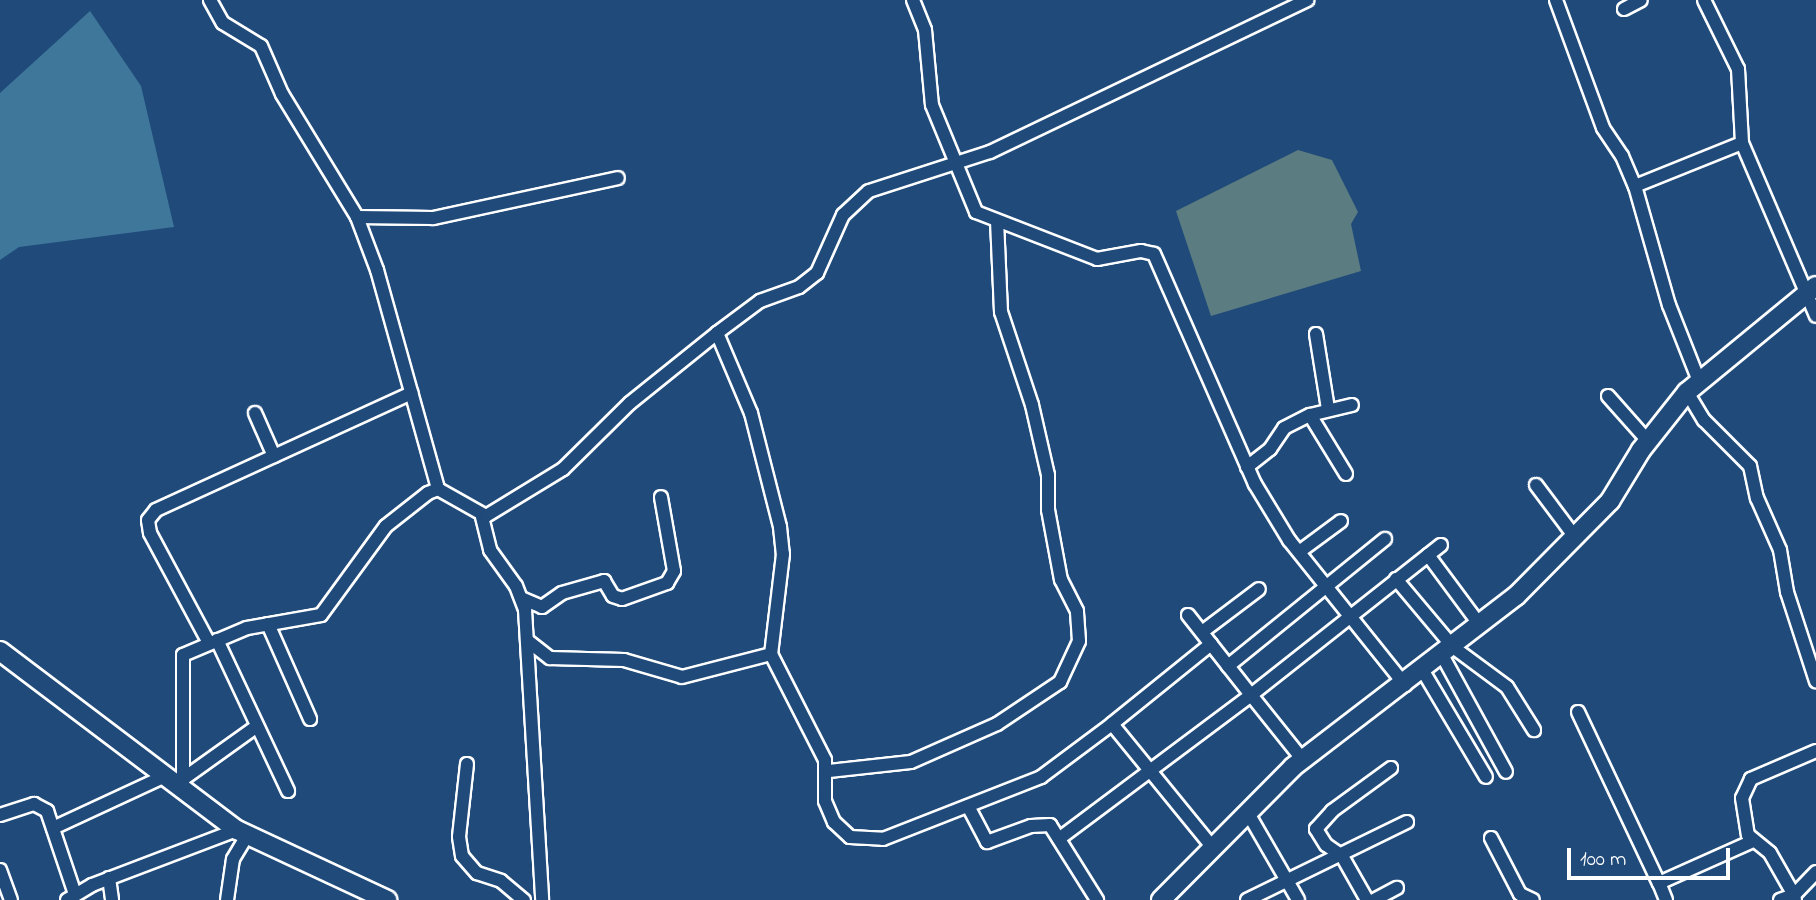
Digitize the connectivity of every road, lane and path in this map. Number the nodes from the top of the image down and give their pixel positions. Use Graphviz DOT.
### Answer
graph roads {
  1 [pos="210,0"];
  2 [pos="913,0"];
  3 [pos="1307,0"];
  4 [pos="1641,0"];
  5 [pos="1704,0"];
  6 [pos="1559,1"];
  7 [pos="1624,9"];
  8 [pos="1742,143"];
  9 [pos="955,166"];
  10 [pos="618,178"];
  11 [pos="1634,186"];
  12 [pos="357,217"];
  13 [pos="997,222"];
  14 [pos="1811,290"];
  15 [pos="1816,316"];
  16 [pos="717,333"];
  17 [pos="1316,334"];
  18 [pos="1693,387"];
  19 [pos="411,393"];
  20 [pos="1608,396"];
  21 [pos="1352,405"];
  22 [pos="1328,409"];
  23 [pos="255,413"];
  24 [pos="1310,415"];
  25 [pos="1648,442"];
  26 [pos="274,456"];
  27 [pos="1247,467"];
  28 [pos="1346,474"];
  29 [pos="1536,485"];
  30 [pos="438,489"];
  31 [pos="661,497"];
  32 [pos="482,517"];
  33 [pos="1341,521"];
  34 [pos="1576,537"];
  35 [pos="1385,539"];
  36 [pos="1441,545"];
  37 [pos="1299,552"];
  38 [pos="1429,555"];
  39 [pos="1396,579"];
  40 [pos="1325,588"];
  41 [pos="1259,589"];
  42 [pos="521,598"];
  43 [pos="1188,615"];
  44 [pos="1348,617"];
  45 [pos="268,624"];
  46 [pos="1480,625"];
  47 [pos="1202,632"];
  48 [pos="213,641"];
  49 [pos="528,641"];
  50 [pos="1211,644"];
  51 [pos="1448,651"];
  52 [pos="0,652"];
  53 [pos="771,654"];
  54 [pos="1228,666"];
  55 [pos="1423,671"];
  56 [pos="1816,681"];
  57 [pos="1405,685"];
  58 [pos="1251,695"];
  59 [pos="1578,712"];
  60 [pos="310,719"];
  61 [pos="1112,724"];
  62 [pos="256,727"];
  63 [pos="1534,730"];
  64 [pos="1816,751"];
  65 [pos="1302,759"];
  66 [pos="467,764"];
  67 [pos="1391,768"];
  68 [pos="829,771"];
  69 [pos="1151,772"];
  70 [pos="1506,772"];
  71 [pos="1486,777"];
  72 [pos="177,781"];
  73 [pos="288,791"];
  74 [pos="968,806"];
  75 [pos="1249,815"];
  76 [pos="0,816"];
  77 [pos="1407,822"];
  78 [pos="53,828"];
  79 [pos="242,833"];
  80 [pos="1060,838"];
  81 [pos="1491,838"];
  82 [pos="1753,841"];
  83 [pos="1214,849"];
  84 [pos="1342,856"];
  85 [pos="0,870"];
  86 [pos="1816,872"];
  87 [pos="109,878"];
  88 [pos="1289,880"];
  89 [pos="1659,883"];
  90 [pos="1397,888"];
  91 [pos="71,897"];
  92 [pos="1794,897"];
  93 [pos="11,900"];
  94 [pos="112,900"];
  95 [pos="227,900"];
  96 [pos="387,900"];
  97 [pos="524,900"];
  98 [pos="542,900"];
  99 [pos="1097,900"];
  100 [pos="1161,900"];
  101 [pos="1247,900"];
  102 [pos="1298,900"];
  103 [pos="1367,900"];
  104 [pos="1374,900"];
  105 [pos="1534,900"];
  106 [pos="1666,900"];
  107 [pos="1780,900"];
  1 -- 12 [label="street"];
  2 -- 9 [label="street"];
  3 -- 9 [label="street"];
  4 -- 7 [label="street"];
  5 -- 8 [label="street"];
  6 -- 11 [label="street"];
  8 -- 11 [label="street"];
  8 -- 14 [label="street"];
  9 -- 13 [label="street"];
  9 -- 16 [label="street"];
  10 -- 12 [label="street"];
  11 -- 18 [label="street"];
  12 -- 19 [label="street"];
  13 -- 27 [label="street"];
  13 -- 68 [label="street"];
  14 -- 15 [label="street"];
  14 -- 18 [label="street"];
  16 -- 32 [label="street"];
  16 -- 53 [label="street"];
  17 -- 22 [label="street"];
  18 -- 25 [label="street"];
  18 -- 56 [label="street"];
  19 -- 26 [label="street"];
  19 -- 30 [label="street"];
  20 -- 25 [label="street"];
  21 -- 22 [label="street"];
  22 -- 24 [label="street"];
  23 -- 26 [label="street"];
  24 -- 27 [label="street"];
  24 -- 28 [label="street"];
  25 -- 34 [label="street"];
  26 -- 48 [label="street"];
  27 -- 37 [label="street"];
  29 -- 34 [label="street"];
  30 -- 32 [label="street"];
  30 -- 45 [label="street"];
  31 -- 42 [label="street"];
  32 -- 42 [label="street"];
  33 -- 37 [label="street"];
  34 -- 46 [label="street"];
  35 -- 40 [label="street"];
  36 -- 38 [label="street"];
  37 -- 40 [label="street"];
  38 -- 39 [label="street"];
  38 -- 46 [label="street"];
  39 -- 44 [label="street"];
  39 -- 51 [label="street"];
  40 -- 44 [label="street"];
  40 -- 54 [label="street"];
  41 -- 47 [label="street"];
  42 -- 49 [label="street"];
  43 -- 47 [label="street"];
  44 -- 57 [label="street"];
  44 -- 58 [label="street"];
  45 -- 48 [label="street"];
  45 -- 60 [label="street"];
  46 -- 51 [label="street"];
  47 -- 50 [label="street"];
  48 -- 62 [label="street"];
  48 -- 72 [label="street"];
  49 -- 53 [label="street"];
  49 -- 98 [label="street"];
  50 -- 54 [label="street"];
  50 -- 61 [label="street"];
  51 -- 55 [label="street"];
  51 -- 63 [label="street"];
  51 -- 70 [label="street"];
  52 -- 72 [label="street"];
  53 -- 68 [label="street"];
  54 -- 58 [label="street"];
  55 -- 57 [label="street"];
  55 -- 71 [label="street"];
  57 -- 65 [label="street"];
  58 -- 65 [label="street"];
  58 -- 69 [label="street"];
  59 -- 89 [label="street"];
  61 -- 69 [label="street"];
  61 -- 74 [label="street"];
  62 -- 72 [label="street"];
  62 -- 73 [label="street"];
  64 -- 82 [label="street"];
  65 -- 75 [label="street"];
  66 -- 97 [label="street"];
  67 -- 84 [label="street"];
  68 -- 74 [label="street"];
  69 -- 80 [label="street"];
  69 -- 83 [label="street"];
  72 -- 78 [label="street"];
  72 -- 79 [label="street"];
  74 -- 80 [label="street"];
  75 -- 83 [label="street"];
  75 -- 88 [label="street"];
  76 -- 78 [label="street"];
  77 -- 84 [label="street"];
  78 -- 91 [label="street"];
  79 -- 87 [label="street"];
  79 -- 95 [label="street"];
  79 -- 96 [label="street"];
  80 -- 99 [label="street"];
  81 -- 105 [label="street"];
  82 -- 89 [label="street"];
  82 -- 92 [label="street"];
  83 -- 100 [label="street"];
  84 -- 88 [label="street"];
  84 -- 103 [label="street"];
  85 -- 93 [label="street"];
  86 -- 92 [label="street"];
  87 -- 91 [label="street"];
  87 -- 94 [label="street"];
  88 -- 101 [label="street"];
  88 -- 102 [label="street"];
  89 -- 106 [label="street"];
  90 -- 104 [label="street"];
  92 -- 107 [label="street"];
}
